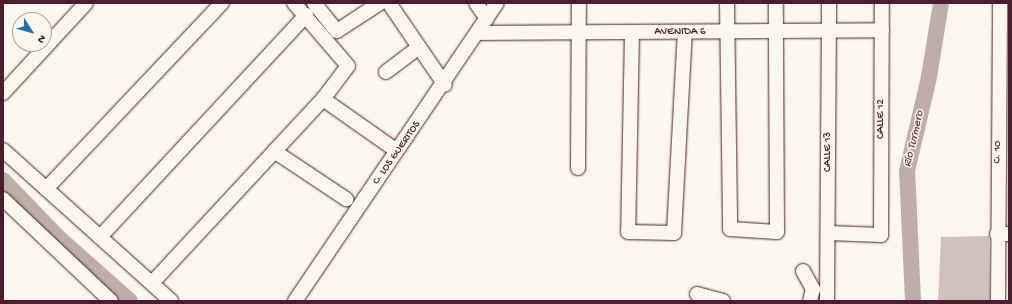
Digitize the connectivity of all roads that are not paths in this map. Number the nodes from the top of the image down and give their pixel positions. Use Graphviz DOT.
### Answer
graph roads {
  1 [pos="86,3"];
  2 [pos="222,3"];
  3 [pos="294,3"];
  4 [pos="314,3"];
  5 [pos="380,3"];
  6 [pos="389,3"];
  7 [pos="476,3"];
  8 [pos="497,3"];
  9 [pos="579,3"];
  10 [pos="726,3"];
  11 [pos="776,3"];
  12 [pos="829,3"];
  13 [pos="882,3"];
  14 [pos="1000,3"];
  15 [pos="306,15"];
  16 [pos="487,20"];
  17 [pos="776,30"];
  18 [pos="829,30"];
  19 [pos="882,30"];
  20 [pos="726,31"];
  21 [pos="632,32"];
  22 [pos="685,32"];
  23 [pos="479,33"];
  24 [pos="579,33"];
  25 [pos="419,47"];
  26 [pos="386,72"];
  27 [pos="445,85"];
  28 [pos="1004,89"];
  29 [pos="3,93"];
  30 [pos="323,99"];
  31 [pos="3,150"];
  32 [pos="274,151"];
  33 [pos="397,151"];
  34 [pos="578,168"];
  35 [pos="46,189"];
  36 [pos="3,199"];
  37 [pos="346,199"];
  38 [pos="828,233"];
  39 [pos="1003,234"];
  40 [pos="100,237"];
  41 [pos="803,271"];
  42 [pos="152,284"];
  43 [pos="697,294"];
  44 [pos="111,301"];
  45 [pos="171,301"];
  46 [pos="295,301"];
  47 [pos="723,301"];
  48 [pos="810,301"];
  49 [pos="827,301"];
  50 [pos="998,301"];
  1 -- 29 [label="street"];
  2 -- 35 [label="street"];
  3 -- 15 [label="street"];
  4 -- 5 [label="street"];
  6 -- 25 [label="street"];
  7 -- 16 [label="street"];
  8 -- 16 [label="street, C. LOS GUERITOS"];
  9 -- 24 [label="street"];
  10 -- 20 [label="street"];
  11 -- 17 [label="street"];
  12 -- 18 [label="street, CALLE 13"];
  13 -- 19 [label="street, CALLE 12"];
  14 -- 28 [label="street, C. 10"];
  15 -- 30 [label="street"];
  15 -- 40 [label="street"];
  16 -- 23 [label="street, C. LOS GUERITOS"];
  17 -- 18 [label="street, AVENIDA 6"];
  17 -- 20 [label="street, AVENIDA 6"];
  17 -- 20 [label="street"];
  18 -- 19 [label="street, AVENIDA 6"];
  18 -- 38 [label="street, CALLE 13"];
  19 -- 38 [label="street, CALLE 12"];
  20 -- 22 [label="street, AVENIDA 6"];
  21 -- 22 [label="street, AVENIDA 6"];
  21 -- 22 [label="street"];
  21 -- 24 [label="street, AVENIDA 6"];
  23 -- 24 [label="street, AVENIDA 6"];
  23 -- 27 [label="street, C. LOS GUERITOS"];
  24 -- 34 [label="street"];
  25 -- 26 [label="street"];
  25 -- 27 [label="street"];
  27 -- 33 [label="street, C. LOS GUERITOS"];
  28 -- 39 [label="street, C. 10"];
  30 -- 32 [label="street"];
  30 -- 33 [label="street"];
  31 -- 35 [label="street"];
  32 -- 37 [label="street"];
  32 -- 42 [label="street"];
  33 -- 46 [label="street, C. LOS GUERITOS"];
  35 -- 40 [label="street"];
  36 -- 44 [label="street"];
  38 -- 49 [label="street, CALLE 13"];
  39 -- 50 [label="street, C. 10"];
  40 -- 42 [label="street"];
  41 -- 48 [label="street"];
  42 -- 45 [label="street"];
  43 -- 47 [label="street"];
}
